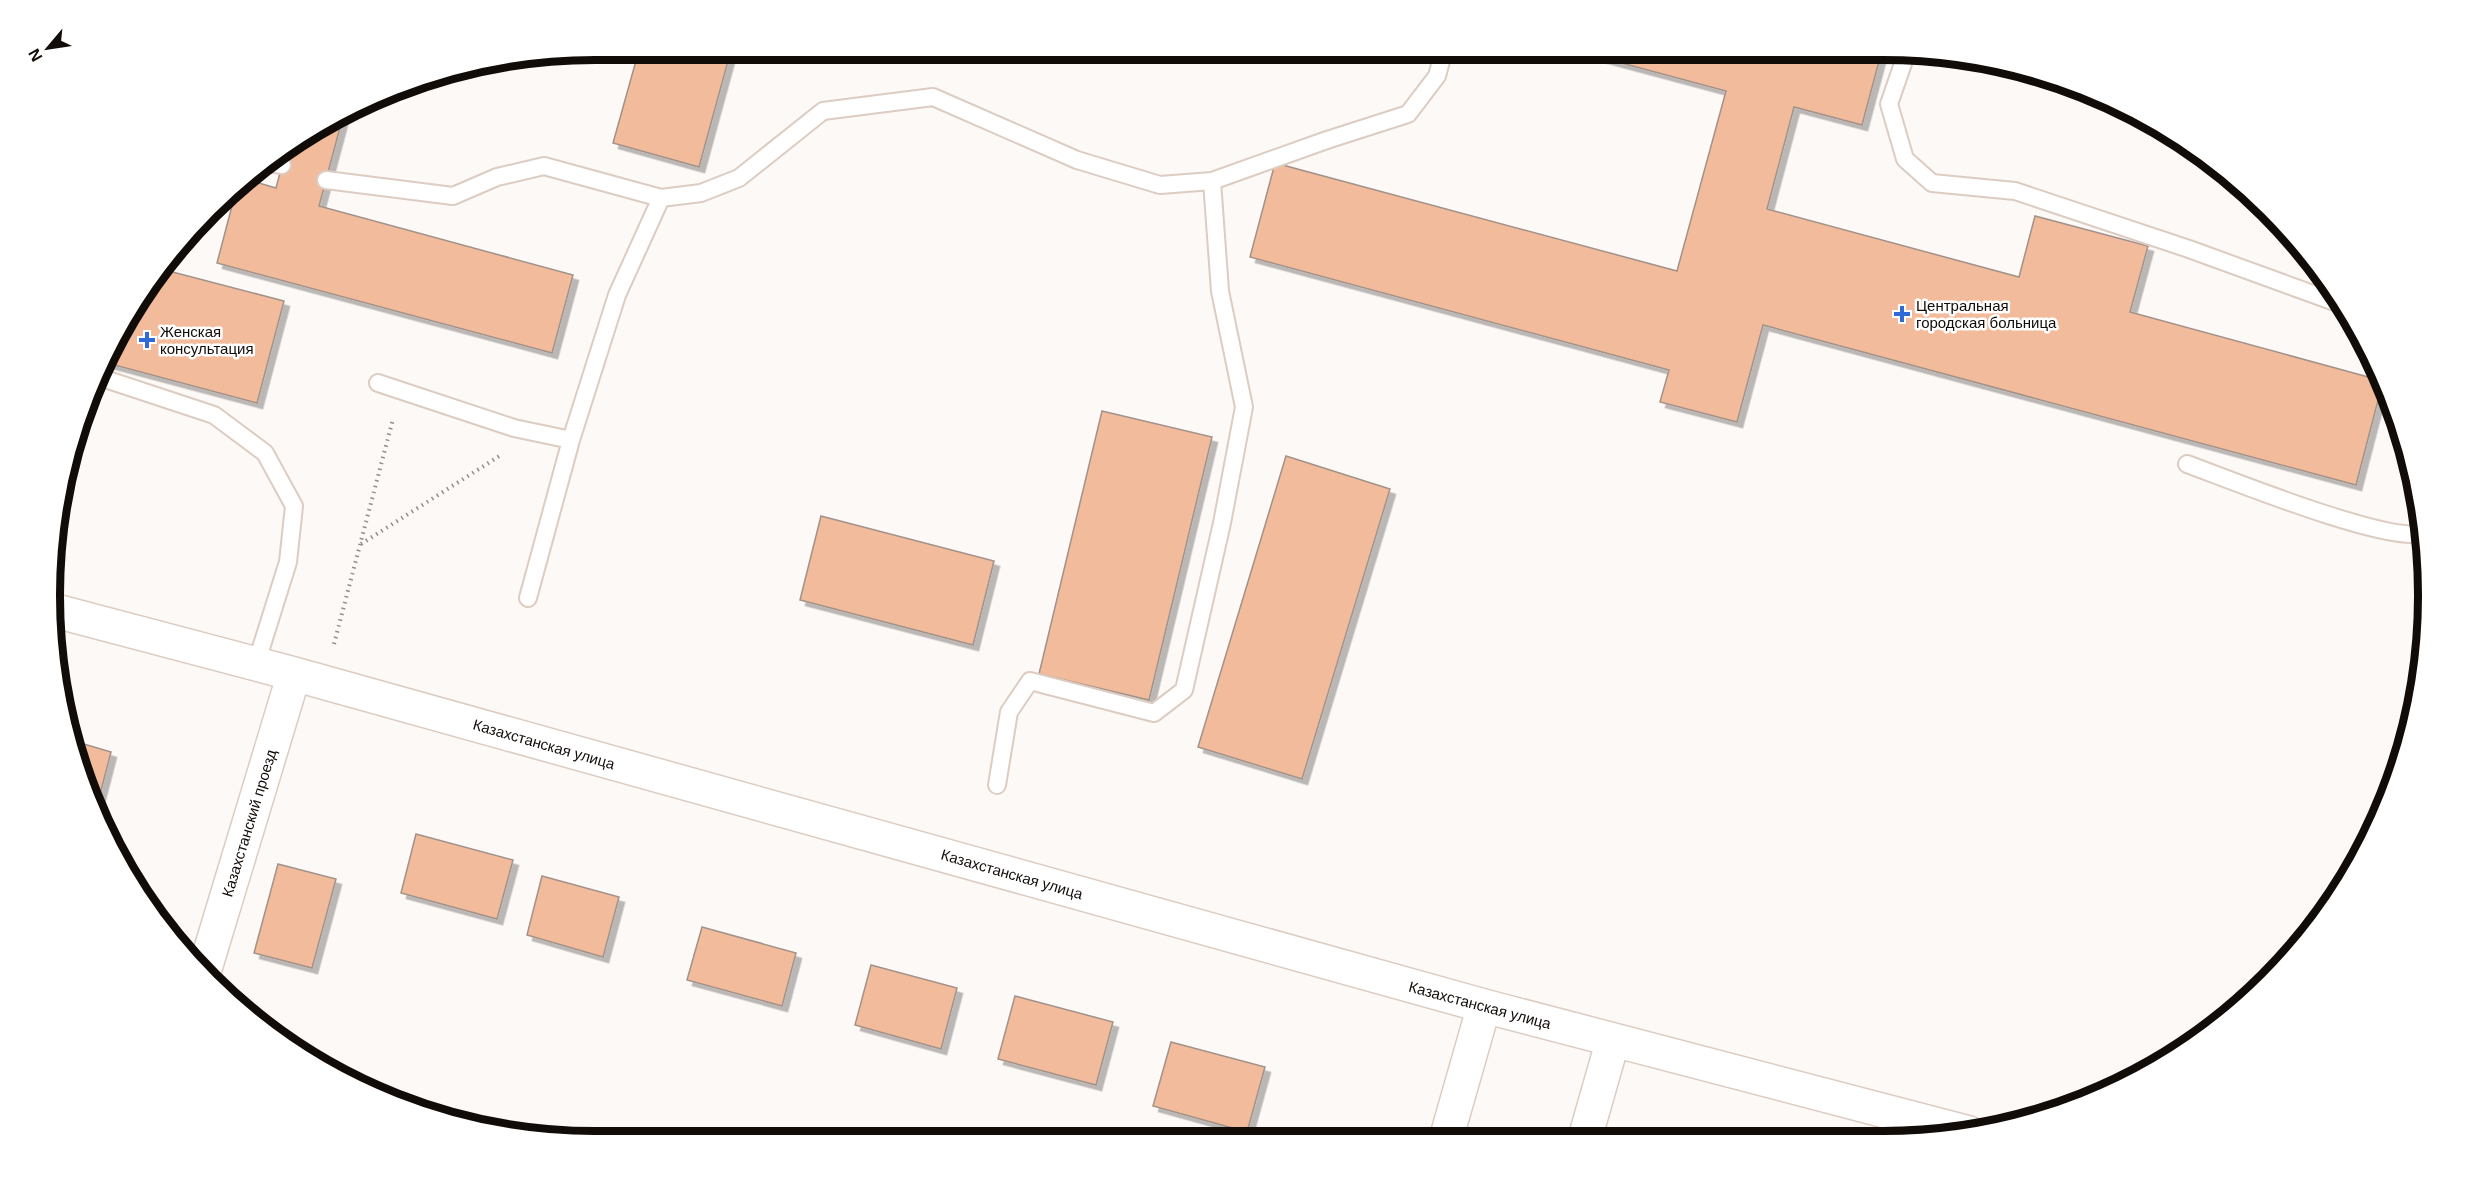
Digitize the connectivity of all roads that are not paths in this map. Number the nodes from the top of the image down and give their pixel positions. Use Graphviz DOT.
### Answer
graph roads {
  1 [pos="1441,60"];
  2 [pos="1904,61"];
  3 [pos="279,164"];
  4 [pos="282,165"];
  5 [pos="326,180"];
  6 [pos="1212,181"];
  7 [pos="661,198"];
  8 [pos="2329,300"];
  9 [pos="106,379"];
  10 [pos="378,383"];
  11 [pos="571,440"];
  12 [pos="2187,464"];
  13 [pos="2414,533"];
  14 [pos="528,597"];
  15 [pos="60,612"];
  16 [pos="256,664"];
  17 [pos="309,679"];
  18 [pos="997,784"];
  19 [pos="207,964"];
  20 [pos="1484,1006"];
  21 [pos="1613,1041"];
  22 [pos="1946,1127"];
  23 [pos="1448,1131"];
  24 [pos="1587,1131"];
  1 -- 6 [label="lane"];
  2 -- 8 [label="lane"];
  3 -- 4 [label="lane"];
  5 -- 7 [label="lane"];
  6 -- 7 [label="lane"];
  6 -- 18 [label="lane"];
  7 -- 11 [label="lane"];
  9 -- 16 [label="lane"];
  10 -- 11 [label="lane"];
  11 -- 14 [label="lane"];
  12 -- 13 [label="lane"];
  15 -- 16 [label="street, Казахстанская улица"];
  16 -- 17 [label="street, Казахстанская улица"];
  17 -- 19 [label="street, Казахстанский проезд"];
  17 -- 20 [label="street, Казахстанская улица"];
  20 -- 21 [label="street, Казахстанская улица"];
  20 -- 23 [label="street"];
  21 -- 22 [label="street, Казахстанская улица"];
  21 -- 24 [label="street"];
}
